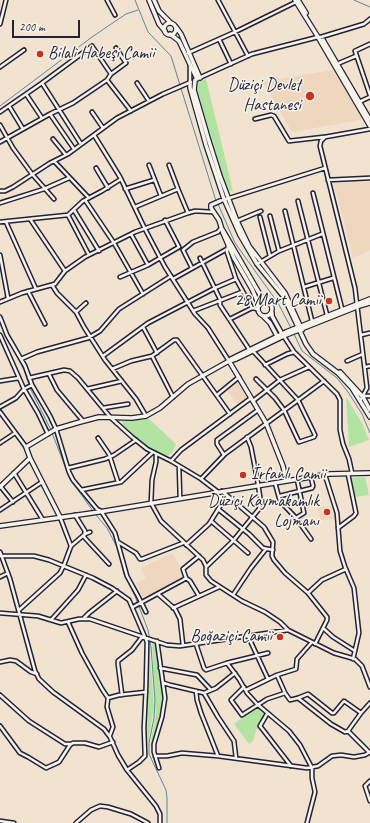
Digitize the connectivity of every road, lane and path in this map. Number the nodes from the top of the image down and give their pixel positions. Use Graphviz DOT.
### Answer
graph roads {
  1 [pos="6,0"];
  2 [pos="107,0"];
  3 [pos="149,0"];
  4 [pos="154,0"];
  5 [pos="218,0"];
  6 [pos="296,1"];
  7 [pos="115,15"];
  8 [pos="370,19"];
  9 [pos="170,23"];
  10 [pos="0,24"];
  11 [pos="176,27"];
  12 [pos="165,31"];
  13 [pos="235,32"];
  14 [pos="170,34"];
  15 [pos="320,37"];
  16 [pos="219,39"];
  17 [pos="370,44"];
  18 [pos="116,48"];
  19 [pos="24,50"];
  20 [pos="188,53"];
  21 [pos="248,56"];
  22 [pos="356,56"];
  23 [pos="190,64"];
  24 [pos="231,64"];
  25 [pos="337,64"];
  26 [pos="0,67"];
  27 [pos="111,74"];
  28 [pos="197,79"];
  29 [pos="108,80"];
  30 [pos="190,82"];
  31 [pos="42,83"];
  32 [pos="137,83"];
  33 [pos="26,94"];
  34 [pos="370,96"];
  35 [pos="149,101"];
  36 [pos="359,102"];
  37 [pos="9,106"];
  38 [pos="59,109"];
  39 [pos="131,111"];
  40 [pos="0,112"];
  41 [pos="92,112"];
  42 [pos="50,114"];
  43 [pos="42,118"];
  44 [pos="255,119"];
  45 [pos="370,120"];
  46 [pos="0,124"];
  47 [pos="370,126"];
  48 [pos="103,128"];
  49 [pos="23,129"];
  50 [pos="370,129"];
  51 [pos="94,135"];
  52 [pos="325,137"];
  53 [pos="7,138"];
  54 [pos="53,139"];
  55 [pos="0,142"];
  56 [pos="81,144"];
  57 [pos="74,149"];
  58 [pos="66,155"];
  59 [pos="54,161"];
  60 [pos="169,164"];
  61 [pos="149,165"];
  62 [pos="96,168"];
  63 [pos="325,168"];
  64 [pos="32,174"];
  65 [pos="69,178"];
  66 [pos="370,178"];
  67 [pos="121,179"];
  68 [pos="154,180"];
  69 [pos="328,180"];
  70 [pos="108,188"];
  71 [pos="44,189"];
  72 [pos="126,189"];
  73 [pos="178,189"];
  74 [pos="0,191"];
  75 [pos="313,193"];
  76 [pos="161,196"];
  77 [pos="89,198"];
  78 [pos="54,199"];
  79 [pos="224,199"];
  80 [pos="85,200"];
  81 [pos="298,201"];
  82 [pos="0,203"];
  83 [pos="135,207"];
  84 [pos="74,210"];
  85 [pos="261,211"];
  86 [pos="285,211"];
  87 [pos="214,212"];
  88 [pos="188,213"];
  89 [pos="68,215"];
  90 [pos="270,216"];
  91 [pos="260,217"];
  92 [pos="30,219"];
  93 [pos="165,221"];
  94 [pos="237,221"];
  95 [pos="0,222"];
  96 [pos="6,222"];
  97 [pos="222,228"];
  98 [pos="145,229"];
  99 [pos="131,234"];
  100 [pos="322,234"];
  101 [pos="308,240"];
  102 [pos="114,243"];
  103 [pos="294,245"];
  104 [pos="228,247"];
  105 [pos="98,250"];
  106 [pos="279,251"];
  107 [pos="0,255"];
  108 [pos="89,255"];
  109 [pos="270,256"];
  110 [pos="160,258"];
  111 [pos="200,258"];
  112 [pos="259,262"];
  113 [pos="202,263"];
  114 [pos="148,265"];
  115 [pos="192,268"];
  116 [pos="65,270"];
  117 [pos="131,272"];
  118 [pos="120,277"];
  119 [pos="172,278"];
  120 [pos="333,278"];
  121 [pos="236,279"];
  122 [pos="318,283"];
  123 [pos="52,285"];
  124 [pos="304,287"];
  125 [pos="215,288"];
  126 [pos="36,289"];
  127 [pos="28,291"];
  128 [pos="242,292"];
  129 [pos="143,294"];
  130 [pos="8,298"];
  131 [pos="370,299"];
  132 [pos="0,302"];
  133 [pos="220,302"];
  134 [pos="266,302"];
  135 [pos="86,303"];
  136 [pos="188,303"];
  137 [pos="370,303"];
  138 [pos="356,305"];
  139 [pos="252,308"];
  140 [pos="258,308"];
  141 [pos="342,309"];
  142 [pos="193,311"];
  143 [pos="76,312"];
  144 [pos="272,313"];
  145 [pos="263,316"];
  146 [pos="327,316"];
  147 [pos="0,317"];
  148 [pos="230,319"];
  149 [pos="312,322"];
  150 [pos="45,324"];
  151 [pos="144,327"];
  152 [pos="298,329"];
  153 [pos="284,334"];
  154 [pos="370,334"];
  155 [pos="0,336"];
  156 [pos="90,336"];
  157 [pos="277,336"];
  158 [pos="361,336"];
  159 [pos="251,350"];
  160 [pos="294,352"];
  161 [pos="157,353"];
  162 [pos="363,354"];
  163 [pos="103,356"];
  164 [pos="152,356"];
  165 [pos="21,359"];
  166 [pos="229,361"];
  167 [pos="347,361"];
  168 [pos="265,366"];
  169 [pos="370,366"];
  170 [pos="309,367"];
  171 [pos="365,367"];
  172 [pos="112,369"];
  173 [pos="49,374"];
  174 [pos="201,375"];
  175 [pos="239,377"];
  176 [pos="20,378"];
  177 [pos="29,378"];
  178 [pos="256,379"];
  179 [pos="280,380"];
  180 [pos="0,381"];
  181 [pos="122,381"];
  182 [pos="324,381"];
  183 [pos="31,386"];
  184 [pos="25,389"];
  185 [pos="87,389"];
  186 [pos="268,390"];
  187 [pos="216,395"];
  188 [pos="363,396"];
  189 [pos="370,396"];
  190 [pos="173,397"];
  191 [pos="252,399"];
  192 [pos="298,400"];
  193 [pos="360,401"];
  194 [pos="128,404"];
  195 [pos="0,407"];
  196 [pos="102,408"];
  197 [pos="259,410"];
  198 [pos="284,410"];
  199 [pos="370,410"];
  200 [pos="0,412"];
  201 [pos="230,414"];
  202 [pos="146,416"];
  203 [pos="370,417"];
  204 [pos="111,418"];
  205 [pos="83,421"];
  206 [pos="266,423"];
  207 [pos="56,430"];
  208 [pos="15,433"];
  209 [pos="48,434"];
  210 [pos="98,438"];
  211 [pos="247,438"];
  212 [pos="136,440"];
  213 [pos="0,443"];
  214 [pos="26,447"];
  215 [pos="154,453"];
  216 [pos="224,455"];
  217 [pos="110,457"];
  218 [pos="30,458"];
  219 [pos="171,461"];
  220 [pos="179,466"];
  221 [pos="68,468"];
  222 [pos="370,472"];
  223 [pos="14,473"];
  224 [pos="350,473"];
  225 [pos="325,475"];
  226 [pos="311,477"];
  227 [pos="297,479"];
  228 [pos="201,480"];
  229 [pos="286,480"];
  230 [pos="42,482"];
  231 [pos="118,482"];
  232 [pos="275,482"];
  233 [pos="258,485"];
  234 [pos="0,487"];
  235 [pos="80,490"];
  236 [pos="220,491"];
  237 [pos="299,492"];
  238 [pos="26,493"];
  239 [pos="280,496"];
  240 [pos="228,497"];
  241 [pos="180,498"];
  242 [pos="13,502"];
  243 [pos="151,503"];
  244 [pos="218,509"];
  245 [pos="0,510"];
  246 [pos="100,512"];
  247 [pos="75,514"];
  248 [pos="60,517"];
  249 [pos="252,517"];
  250 [pos="296,518"];
  251 [pos="43,520"];
  252 [pos="211,521"];
  253 [pos="0,526"];
  254 [pos="338,528"];
  255 [pos="243,529"];
  256 [pos="90,532"];
  257 [pos="84,534"];
  258 [pos="311,539"];
  259 [pos="233,541"];
  260 [pos="117,542"];
  261 [pos="183,543"];
  262 [pos="186,545"];
  263 [pos="71,546"];
  264 [pos="266,549"];
  265 [pos="273,550"];
  266 [pos="0,552"];
  267 [pos="248,553"];
  268 [pos="1,556"];
  269 [pos="199,556"];
  270 [pos="109,564"];
  271 [pos="64,565"];
  272 [pos="206,567"];
  273 [pos="346,569"];
  274 [pos="8,573"];
  275 [pos="86,575"];
  276 [pos="0,577"];
  277 [pos="186,578"];
  278 [pos="219,586"];
  279 [pos="117,591"];
  280 [pos="308,593"];
  281 [pos="158,594"];
  282 [pos="233,595"];
  283 [pos="199,596"];
  284 [pos="142,602"];
  285 [pos="132,607"];
  286 [pos="173,608"];
  287 [pos="0,612"];
  288 [pos="20,612"];
  289 [pos="146,612"];
  290 [pos="84,619"];
  291 [pos="51,620"];
  292 [pos="68,622"];
  293 [pos="287,628"];
  294 [pos="323,628"];
  295 [pos="248,636"];
  296 [pos="145,638"];
  297 [pos="157,641"];
  298 [pos="314,643"];
  299 [pos="196,644"];
  300 [pos="184,645"];
  301 [pos="355,651"];
  302 [pos="268,653"];
  303 [pos="257,656"];
  304 [pos="353,659"];
  305 [pos="0,662"];
  306 [pos="227,663"];
  307 [pos="160,668"];
  308 [pos="236,673"];
  309 [pos="37,674"];
  310 [pos="277,675"];
  311 [pos="268,679"];
  312 [pos="369,682"];
  313 [pos="164,683"];
  314 [pos="370,687"];
  315 [pos="245,689"];
  316 [pos="211,690"];
  317 [pos="196,691"];
  318 [pos="146,692"];
  319 [pos="285,693"];
  320 [pos="204,694"];
  321 [pos="0,695"];
  322 [pos="122,695"];
  323 [pos="108,698"];
  324 [pos="298,698"];
  325 [pos="370,703"];
  326 [pos="257,704"];
  327 [pos="361,713"];
  328 [pos="267,714"];
  329 [pos="0,726"];
  330 [pos="348,731"];
  331 [pos="109,736"];
  332 [pos="113,742"];
  333 [pos="72,744"];
  334 [pos="370,752"];
  335 [pos="155,756"];
  336 [pos="218,756"];
  337 [pos="236,758"];
  338 [pos="292,766"];
  339 [pos="159,768"];
  340 [pos="312,768"];
  341 [pos="127,770"];
  342 [pos="370,782"];
  343 [pos="370,802"];
  344 [pos="0,821"];
  345 [pos="14,823"];
  346 [pos="76,823"];
  347 [pos="148,823"];
  348 [pos="160,823"];
  349 [pos="307,823"];
  1 -- 10 [label="street"];
  2 -- 7 [label="street"];
  3 -- 12 [label="street"];
  4 -- 9 [label="street"];
  5 -- 13 [label="street"];
  6 -- 13 [label="street"];
  6 -- 15 [label="street"];
  8 -- 15 [label="street"];
  9 -- 11 [label="street"];
  9 -- 12 [label="street"];
  11 -- 14 [label="street"];
  11 -- 20 [label="street"];
  12 -- 14 [label="street"];
  13 -- 16 [label="street"];
  13 -- 21 [label="street"];
  14 -- 20 [label="street"];
  15 -- 21 [label="street"];
  15 -- 25 [label="street"];
  15 -- 47 [label="street"];
  16 -- 20 [label="street"];
  16 -- 24 [label="street"];
  17 -- 22 [label="street"];
  18 -- 27 [label="street"];
  19 -- 26 [label="street"];
  20 -- 23 [label="street"];
  20 -- 28 [label="street"];
  21 -- 24 [label="street"];
  22 -- 25 [label="street"];
  22 -- 34 [label="street"];
  23 -- 28 [label="street"];
  23 -- 30 [label="street"];
  24 -- 28 [label="street"];
  25 -- 36 [label="street"];
  27 -- 29 [label="street"];
  27 -- 31 [label="street"];
  28 -- 30 [label="street"];
  28 -- 79 [label="street"];
  29 -- 38 [label="street"];
  29 -- 39 [label="street"];
  30 -- 35 [label="street"];
  30 -- 79 [label="street"];
  31 -- 33 [label="street"];
  31 -- 38 [label="street"];
  32 -- 35 [label="street"];
  33 -- 37 [label="street"];
  33 -- 43 [label="street"];
  34 -- 36 [label="street"];
  35 -- 39 [label="street"];
  36 -- 45 [label="street"];
  37 -- 40 [label="street"];
  37 -- 49 [label="street"];
  38 -- 42 [label="street"];
  38 -- 56 [label="street"];
  39 -- 48 [label="street"];
  41 -- 48 [label="street"];
  42 -- 43 [label="street"];
  42 -- 57 [label="street"];
  43 -- 49 [label="street"];
  44 -- 52 [label="street"];
  46 -- 53 [label="street"];
  48 -- 51 [label="street"];
  49 -- 53 [label="street"];
  50 -- 52 [label="street"];
  51 -- 56 [label="street"];
  51 -- 67 [label="street"];
  52 -- 63 [label="street"];
  53 -- 55 [label="street"];
  53 -- 64 [label="street"];
  54 -- 58 [label="street"];
  56 -- 57 [label="street"];
  57 -- 58 [label="street"];
  58 -- 59 [label="street"];
  59 -- 64 [label="street"];
  59 -- 65 [label="street"];
  60 -- 73 [label="street"];
  61 -- 68 [label="street"];
  62 -- 70 [label="street"];
  63 -- 69 [label="street"];
  63 -- 79 [label="street"];
  64 -- 71 [label="street"];
  64 -- 74 [label="street"];
  65 -- 71 [label="street"];
  65 -- 77 [label="street"];
  66 -- 69 [label="street"];
  67 -- 70 [label="street"];
  67 -- 72 [label="street"];
  68 -- 72 [label="street"];
  68 -- 76 [label="street"];
  69 -- 138 [label="street"];
  70 -- 77 [label="street"];
  71 -- 78 [label="street"];
  71 -- 82 [label="street"];
  72 -- 83 [label="street"];
  73 -- 76 [label="street"];
  73 -- 88 [label="street"];
  75 -- 100 [label="street"];
  76 -- 83 [label="street"];
  77 -- 80 [label="street"];
  79 -- 87 [label="street"];
  79 -- 94 [label="street"];
  79 -- 112 [label="street"];
  80 -- 84 [label="street"];
  80 -- 102 [label="street"];
  81 -- 101 [label="street"];
  83 -- 98 [label="street"];
  84 -- 89 [label="street"];
  84 -- 105 [label="street"];
  85 -- 94 [label="street"];
  86 -- 103 [label="street"];
  87 -- 88 [label="street"];
  87 -- 97 [label="street"];
  88 -- 93 [label="street"];
  89 -- 92 [label="street"];
  89 -- 108 [label="street"];
  90 -- 106 [label="street"];
  91 -- 109 [label="street"];
  92 -- 96 [label="street"];
  92 -- 116 [label="street"];
  93 -- 98 [label="street"];
  93 -- 110 [label="street"];
  94 -- 112 [label="street"];
  95 -- 96 [label="street"];
  96 -- 126 [label="street"];
  97 -- 104 [label="street"];
  97 -- 115 [label="street"];
  97 -- 134 [label="street"];
  98 -- 99 [label="street"];
  98 -- 110 [label="street"];
  99 -- 102 [label="street"];
  99 -- 114 [label="street"];
  100 -- 101 [label="street"];
  100 -- 120 [label="street"];
  101 -- 103 [label="street"];
  101 -- 122 [label="street"];
  102 -- 105 [label="street"];
  102 -- 117 [label="street"];
  103 -- 106 [label="street"];
  103 -- 124 [label="street"];
  104 -- 113 [label="street"];
  104 -- 121 [label="street"];
  104 -- 140 [label="street"];
  105 -- 108 [label="street"];
  106 -- 109 [label="street"];
  107 -- 130 [label="street"];
  108 -- 116 [label="street"];
  109 -- 112 [label="street"];
  110 -- 114 [label="street"];
  110 -- 119 [label="street"];
  111 -- 113 [label="street"];
  112 -- 152 [label="street"];
  113 -- 115 [label="street"];
  113 -- 125 [label="street"];
  114 -- 117 [label="street"];
  115 -- 119 [label="street"];
  116 -- 123 [label="street"];
  117 -- 118 [label="street"];
  117 -- 129 [label="street"];
  119 -- 129 [label="street"];
  119 -- 136 [label="street"];
  120 -- 122 [label="street"];
  120 -- 141 [label="street"];
  121 -- 125 [label="street"];
  121 -- 128 [label="street"];
  122 -- 124 [label="street"];
  122 -- 146 [label="street"];
  123 -- 126 [label="street"];
  123 -- 143 [label="street"];
  124 -- 149 [label="street"];
  125 -- 133 [label="street"];
  125 -- 136 [label="street"];
  126 -- 127 [label="street"];
  127 -- 130 [label="street"];
  127 -- 150 [label="street"];
  128 -- 133 [label="street"];
  128 -- 139 [label="street"];
  129 -- 156 [label="street"];
  130 -- 132 [label="street"];
  131 -- 138 [label="street"];
  133 -- 142 [label="street"];
  133 -- 148 [label="street"];
  134 -- 140 [label="street"];
  134 -- 144 [label="street"];
  135 -- 143 [label="street"];
  136 -- 142 [label="street"];
  136 -- 151 [label="street"];
  137 -- 138 [label="street"];
  138 -- 141 [label="street"];
  138 -- 152 [label="street"];
  138 -- 158 [label="street"];
  139 -- 140 [label="street"];
  139 -- 148 [label="street"];
  140 -- 145 [label="street"];
  141 -- 146 [label="street"];
  142 -- 166 [label="street"];
  143 -- 156 [label="street"];
  144 -- 145 [label="street"];
  144 -- 153 [label="street"];
  145 -- 157 [label="street"];
  146 -- 149 [label="street"];
  147 -- 165 [label="street"];
  148 -- 159 [label="street"];
  149 -- 152 [label="street"];
  151 -- 161 [label="street"];
  151 -- 163 [label="street"];
  152 -- 153 [label="street"];
  152 -- 188 [label="street"];
  152 -- 193 [label="street"];
  153 -- 157 [label="street"];
  153 -- 159 [label="street"];
  153 -- 160 [label="street"];
  154 -- 158 [label="street"];
  155 -- 176 [label="street"];
  156 -- 163 [label="street"];
  156 -- 165 [label="street"];
  157 -- 159 [label="street"];
  158 -- 162 [label="street"];
  159 -- 166 [label="street"];
  159 -- 168 [label="street"];
  160 -- 168 [label="street"];
  160 -- 170 [label="street"];
  161 -- 164 [label="street"];
  161 -- 174 [label="street"];
  162 -- 167 [label="street"];
  162 -- 171 [label="street"];
  163 -- 172 [label="street"];
  164 -- 172 [label="street"];
  164 -- 190 [label="street"];
  165 -- 177 [label="street"];
  166 -- 174 [label="street"];
  166 -- 175 [label="street"];
  168 -- 179 [label="street"];
  169 -- 171 [label="street"];
  170 -- 179 [label="street"];
  170 -- 182 [label="street"];
  171 -- 188 [label="street"];
  172 -- 181 [label="street"];
  173 -- 177 [label="street"];
  173 -- 185 [label="street"];
  173 -- 205 [label="street"];
  174 -- 187 [label="street"];
  174 -- 190 [label="street"];
  175 -- 187 [label="street"];
  175 -- 191 [label="street"];
  176 -- 180 [label="street"];
  176 -- 184 [label="street"];
  177 -- 183 [label="street"];
  178 -- 186 [label="street"];
  179 -- 186 [label="street"];
  179 -- 192 [label="street"];
  181 -- 185 [label="street"];
  181 -- 202 [label="street"];
  182 -- 192 [label="street"];
  182 -- 224 [label="street"];
  183 -- 184 [label="street"];
  183 -- 207 [label="street"];
  184 -- 195 [label="street"];
  184 -- 209 [label="street"];
  185 -- 196 [label="street"];
  186 -- 191 [label="street"];
  186 -- 198 [label="street"];
  187 -- 201 [label="street"];
  188 -- 189 [label="street"];
  188 -- 193 [label="street"];
  188 -- 199 [label="street"];
  190 -- 202 [label="street"];
  191 -- 197 [label="street"];
  191 -- 201 [label="street"];
  192 -- 198 [label="street"];
  192 -- 198 [label="street"];
  193 -- 203 [label="street"];
  194 -- 196 [label="street"];
  196 -- 204 [label="street"];
  197 -- 206 [label="street"];
  197 -- 216 [label="street"];
  198 -- 206 [label="street"];
  200 -- 208 [label="street"];
  201 -- 219 [label="street"];
  202 -- 204 [label="street"];
  204 -- 205 [label="street"];
  204 -- 212 [label="street"];
  205 -- 207 [label="street"];
  206 -- 211 [label="street"];
  206 -- 229 [label="street"];
  207 -- 209 [label="street"];
  207 -- 221 [label="street"];
  208 -- 213 [label="street"];
  208 -- 214 [label="street"];
  209 -- 214 [label="street"];
  210 -- 217 [label="street"];
  211 -- 216 [label="street"];
  211 -- 233 [label="street"];
  212 -- 215 [label="street"];
  212 -- 217 [label="street"];
  214 -- 218 [label="street"];
  215 -- 219 [label="street"];
  215 -- 231 [label="street"];
  215 -- 243 [label="street"];
  216 -- 228 [label="street"];
  217 -- 221 [label="street"];
  217 -- 231 [label="street"];
  218 -- 223 [label="street"];
  218 -- 230 [label="street"];
  219 -- 220 [label="street"];
  220 -- 228 [label="street"];
  220 -- 241 [label="street"];
  221 -- 235 [label="street"];
  222 -- 224 [label="street"];
  223 -- 234 [label="street"];
  223 -- 238 [label="street"];
  224 -- 225 [label="street"];
  224 -- 254 [label="street"];
  225 -- 226 [label="street"];
  225 -- 254 [label="street"];
  226 -- 227 [label="street"];
  226 -- 237 [label="street"];
  227 -- 229 [label="street"];
  227 -- 237 [label="street"];
  228 -- 236 [label="street"];
  229 -- 232 [label="street"];
  230 -- 238 [label="street"];
  230 -- 248 [label="street"];
  231 -- 235 [label="street"];
  232 -- 233 [label="street"];
  232 -- 239 [label="street"];
  233 -- 236 [label="street"];
  233 -- 249 [label="street"];
  234 -- 242 [label="street"];
  235 -- 246 [label="street"];
  236 -- 240 [label="street"];
  236 -- 241 [label="street"];
  237 -- 239 [label="street"];
  237 -- 250 [label="street"];
  238 -- 242 [label="street"];
  238 -- 251 [label="street"];
  239 -- 250 [label="street"];
  240 -- 244 [label="street"];
  240 -- 249 [label="street"];
  241 -- 243 [label="street"];
  242 -- 245 [label="street"];
  243 -- 246 [label="street"];
  243 -- 261 [label="street"];
  244 -- 252 [label="street"];
  244 -- 255 [label="street"];
  246 -- 247 [label="street"];
  246 -- 260 [label="street"];
  247 -- 248 [label="street"];
  247 -- 257 [label="street"];
  248 -- 251 [label="street"];
  248 -- 263 [label="street"];
  249 -- 255 [label="street"];
  249 -- 265 [label="street"];
  250 -- 258 [label="street"];
  251 -- 253 [label="street"];
  252 -- 259 [label="street"];
  252 -- 262 [label="street"];
  254 -- 273 [label="street"];
  255 -- 259 [label="street"];
  255 -- 264 [label="street"];
  256 -- 257 [label="street"];
  257 -- 263 [label="street"];
  257 -- 270 [label="street"];
  259 -- 267 [label="street"];
  259 -- 272 [label="street"];
  260 -- 261 [label="street"];
  260 -- 284 [label="street"];
  261 -- 262 [label="street"];
  262 -- 269 [label="street"];
  263 -- 271 [label="street"];
  264 -- 265 [label="street"];
  264 -- 282 [label="street"];
  265 -- 280 [label="street"];
  266 -- 268 [label="street"];
  268 -- 271 [label="street"];
  268 -- 274 [label="street"];
  269 -- 272 [label="street"];
  269 -- 277 [label="street"];
  271 -- 275 [label="street"];
  271 -- 288 [label="street"];
  272 -- 278 [label="street"];
  273 -- 280 [label="street"];
  273 -- 301 [label="street"];
  274 -- 276 [label="street"];
  274 -- 288 [label="street"];
  275 -- 279 [label="street"];
  275 -- 291 [label="street"];
  277 -- 281 [label="street"];
  277 -- 283 [label="street"];
  278 -- 282 [label="street"];
  278 -- 283 [label="street"];
  279 -- 285 [label="street"];
  279 -- 290 [label="street"];
  280 -- 294 [label="street"];
  281 -- 284 [label="street"];
  281 -- 286 [label="street"];
  282 -- 293 [label="street"];
  283 -- 286 [label="street"];
  284 -- 285 [label="street"];
  284 -- 289 [label="street"];
  285 -- 296 [label="street"];
  286 -- 300 [label="street"];
  287 -- 288 [label="street"];
  288 -- 291 [label="street"];
  288 -- 309 [label="street"];
  290 -- 292 [label="street"];
  290 -- 296 [label="street"];
  291 -- 292 [label="street"];
  292 -- 323 [label="street"];
  293 -- 295 [label="street"];
  293 -- 298 [label="street"];
  294 -- 298 [label="street"];
  294 -- 301 [label="street"];
  295 -- 299 [label="street"];
  295 -- 303 [label="street"];
  296 -- 297 [label="street"];
  296 -- 318 [label="street"];
  296 -- 322 [label="street"];
  297 -- 300 [label="street"];
  297 -- 307 [label="street"];
  298 -- 304 [label="street"];
  298 -- 310 [label="street"];
  299 -- 300 [label="street"];
  299 -- 306 [label="street"];
  301 -- 304 [label="street"];
  302 -- 303 [label="street"];
  303 -- 306 [label="street"];
  303 -- 311 [label="street"];
  304 -- 312 [label="street"];
  305 -- 309 [label="street"];
  306 -- 308 [label="street"];
  307 -- 313 [label="street"];
  307 -- 316 [label="street"];
  308 -- 315 [label="street"];
  308 -- 316 [label="street"];
  309 -- 331 [label="street"];
  310 -- 311 [label="street"];
  310 -- 319 [label="street"];
  311 -- 315 [label="street"];
  312 -- 314 [label="street"];
  313 -- 317 [label="street"];
  313 -- 335 [label="street"];
  315 -- 326 [label="street"];
  315 -- 326 [label="street"];
  316 -- 320 [label="street"];
  317 -- 320 [label="street"];
  317 -- 336 [label="street"];
  318 -- 322 [label="street"];
  318 -- 341 [label="street"];
  319 -- 324 [label="street"];
  319 -- 326 [label="street"];
  320 -- 337 [label="street"];
  321 -- 333 [label="street"];
  322 -- 323 [label="street"];
  323 -- 331 [label="street"];
  324 -- 327 [label="street"];
  324 -- 330 [label="street"];
  325 -- 327 [label="street"];
  326 -- 328 [label="street"];
  327 -- 330 [label="street"];
  328 -- 338 [label="street"];
  328 -- 340 [label="street"];
  329 -- 333 [label="street"];
  330 -- 334 [label="street"];
  331 -- 332 [label="street"];
  332 -- 333 [label="street"];
  332 -- 341 [label="street"];
  334 -- 340 [label="street"];
  335 -- 336 [label="street"];
  335 -- 339 [label="street"];
  336 -- 337 [label="street"];
  337 -- 338 [label="street"];
  338 -- 340 [label="street"];
  340 -- 349 [label="street"];
  341 -- 348 [label="street"];
  342 -- 343 [label="street"];
  344 -- 345 [label="street"];
  346 -- 347 [label="street"];
}
